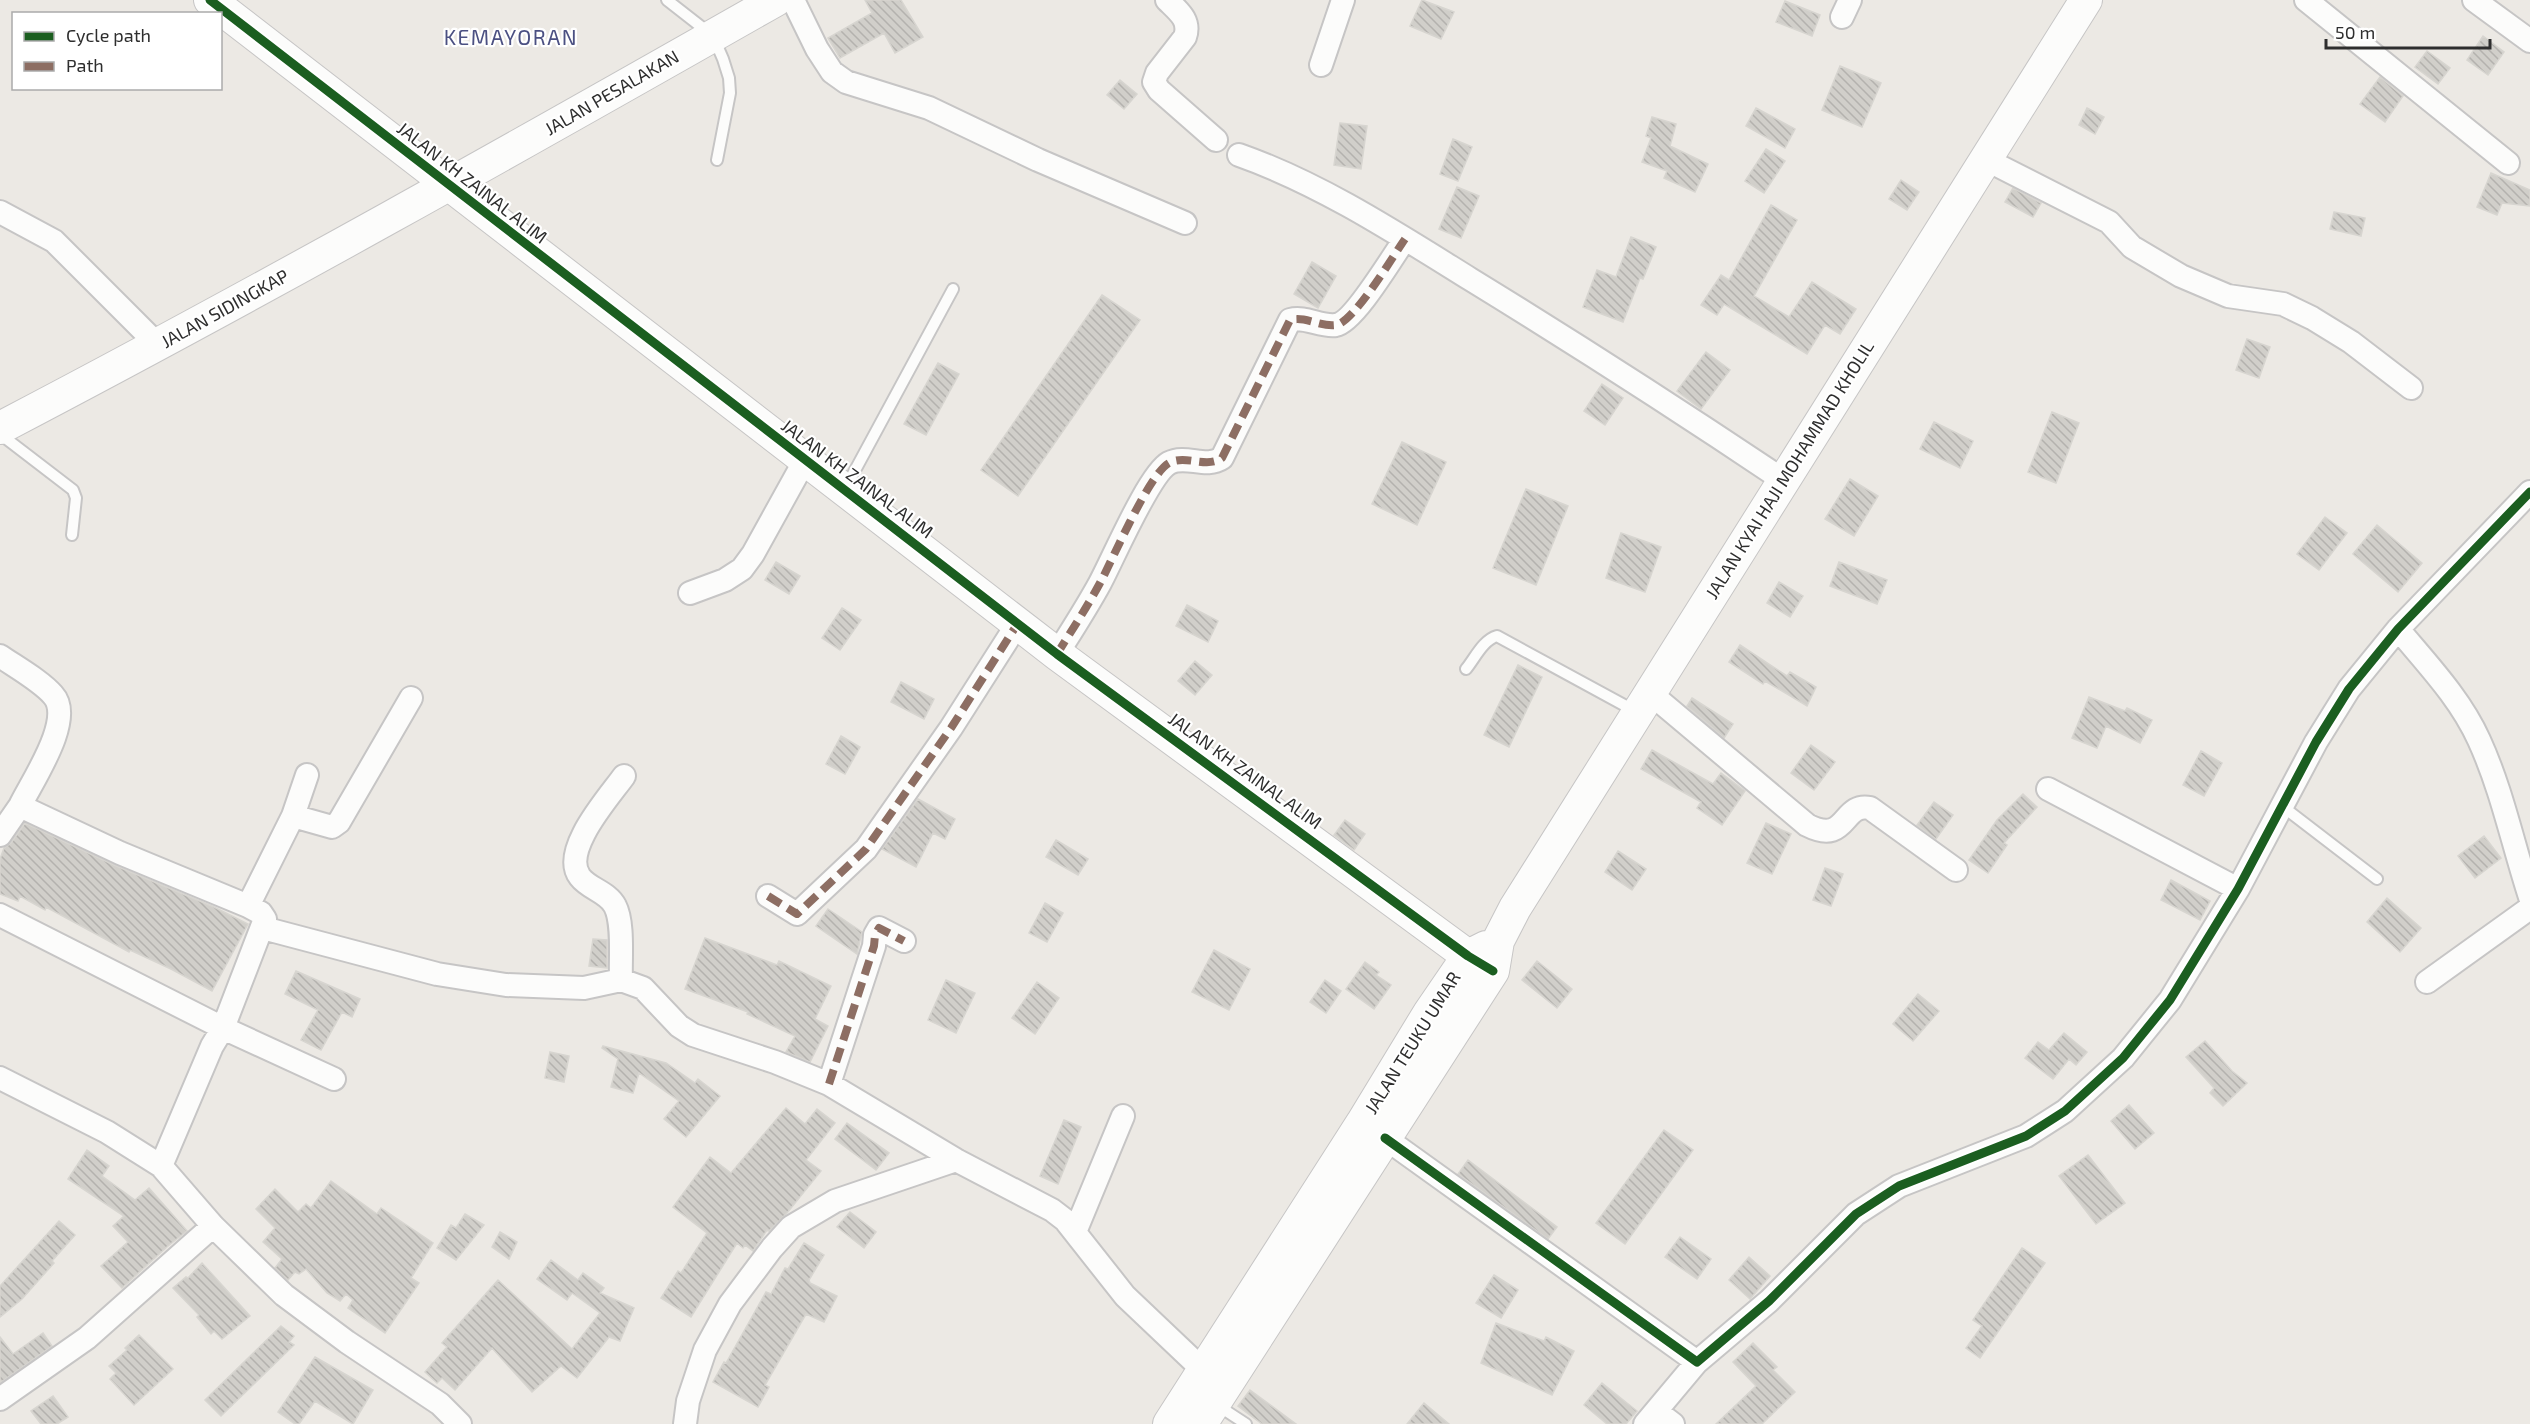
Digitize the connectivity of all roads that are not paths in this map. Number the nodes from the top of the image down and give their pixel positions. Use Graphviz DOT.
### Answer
graph roads {
  1 [pos="667,0"];
  2 [pos="776,0"];
  3 [pos="793,0"];
  4 [pos="1167,0"];
  5 [pos="1343,0"];
  6 [pos="2086,0"];
  7 [pos="2306,0"];
  8 [pos="2474,0"];
  9 [pos="220,3"];
  10 [pos="2501,8"];
  11 [pos="713,36"];
  12 [pos="2530,41"];
  13 [pos="1321,65"];
  14 [pos="1216,140"];
  15 [pos="1239,155"];
  16 [pos="1985,159"];
  17 [pos="717,160"];
  18 [pos="2508,163"];
  19 [pos="448,186"];
  20 [pos="0,212"];
  21 [pos="1185,224"];
  22 [pos="1405,239"];
  23 [pos="953,289"];
  24 [pos="158,345"];
  25 [pos="2411,388"];
  26 [pos="0,428"];
  27 [pos="0,434"];
  28 [pos="805,460"];
  29 [pos="1783,480"];
  30 [pos="845,490"];
  31 [pos="2530,492"];
  32 [pos="72,535"];
  33 [pos="690,592"];
  34 [pos="1017,623"];
  35 [pos="2398,629"];
  36 [pos="1057,654"];
  37 [pos="0,656"];
  38 [pos="1466,669"];
  39 [pos="411,698"];
  40 [pos="1644,703"];
  41 [pos="308,775"];
  42 [pos="624,776"];
  43 [pos="2048,789"];
  44 [pos="20,806"];
  45 [pos="2282,806"];
  46 [pos="293,816"];
  47 [pos="0,835"];
  48 [pos="1956,870"];
  49 [pos="2377,879"];
  50 [pos="2238,889"];
  51 [pos="768,896"];
  52 [pos="2530,897"];
  53 [pos="248,906"];
  54 [pos="2530,908"];
  55 [pos="0,915"];
  56 [pos="263,928"];
  57 [pos="904,941"];
  58 [pos="1486,956"];
  59 [pos="621,980"];
  60 [pos="2427,982"];
  61 [pos="223,1028"];
  62 [pos="0,1078"];
  63 [pos="334,1079"];
  64 [pos="829,1084"];
  65 [pos="1123,1116"];
  66 [pos="1385,1138"];
  67 [pos="956,1160"];
  68 [pos="161,1166"];
  69 [pos="213,1226"];
  70 [pos="1075,1233"];
  71 [pos="1697,1362"];
  72 [pos="1203,1370"];
  73 [pos="0,1399"];
  74 [pos="1208,1413"];
  75 [pos="1658,1420"];
  76 [pos="460,1424"];
  77 [pos="684,1424"];
  78 [pos="1169,1424"];
  79 [pos="1246,1424"];
  1 -- 11 [label="lane"];
  2 -- 11 [label="street, JALAN PESALAKAN"];
  3 -- 21 [label="street"];
  4 -- 14 [label="street"];
  5 -- 13 [label="street"];
  6 -- 16 [label="street, JALAN KYAI HAJI MOHAMMAD KHOLIL"];
  7 -- 18 [label="street"];
  8 -- 10 [label="street"];
  9 -- 19 [label="street, JALAN KH ZAINAL ALIM"];
  10 -- 12 [label="street"];
  11 -- 17 [label="lane"];
  11 -- 19 [label="street, JALAN PESALAKAN"];
  15 -- 22 [label="street"];
  16 -- 25 [label="street"];
  16 -- 29 [label="street, JALAN KYAI HAJI MOHAMMAD KHOLIL"];
  19 -- 24 [label="street, JALAN SIDINGKAP"];
  19 -- 28 [label="street, JALAN KH ZAINAL ALIM"];
  20 -- 24 [label="street"];
  22 -- 29 [label="street"];
  22 -- 36 [label="street"];
  23 -- 30 [label="lane"];
  24 -- 26 [label="street, JALAN SIDINGKAP"];
  27 -- 32 [label="lane"];
  28 -- 30 [label="street, JALAN KH ZAINAL ALIM"];
  28 -- 33 [label="street"];
  29 -- 40 [label="street, JALAN KYAI HAJI MOHAMMAD KHOLIL"];
  30 -- 34 [label="street, JALAN KH ZAINAL ALIM"];
  31 -- 35 [label="street"];
  34 -- 36 [label="street, JALAN KH ZAINAL ALIM"];
  34 -- 51 [label="street"];
  35 -- 45 [label="street"];
  35 -- 52 [label="street"];
  36 -- 58 [label="street, JALAN KH ZAINAL ALIM"];
  37 -- 44 [label="street"];
  38 -- 40 [label="lane"];
  39 -- 46 [label="street"];
  40 -- 48 [label="street"];
  40 -- 58 [label="street, JALAN KYAI HAJI MOHAMMAD KHOLIL"];
  41 -- 46 [label="street"];
  42 -- 59 [label="street"];
  43 -- 50 [label="street"];
  44 -- 47 [label="street"];
  44 -- 53 [label="street"];
  45 -- 49 [label="lane"];
  45 -- 50 [label="street"];
  46 -- 53 [label="street"];
  50 -- 71 [label="street"];
  53 -- 56 [label="street"];
  54 -- 60 [label="street"];
  55 -- 61 [label="street"];
  56 -- 59 [label="street"];
  56 -- 61 [label="street"];
  57 -- 64 [label="street"];
  58 -- 66 [label="street, JALAN TEUKU UMAR"];
  58 -- 72 [label="street, JALAN TEUKU UMAR"];
  59 -- 64 [label="street"];
  61 -- 63 [label="street"];
  61 -- 68 [label="street"];
  62 -- 68 [label="street"];
  64 -- 67 [label="street"];
  65 -- 70 [label="street"];
  66 -- 71 [label="street"];
  66 -- 74 [label="street, JALAN TEUKU UMAR"];
  67 -- 70 [label="street"];
  67 -- 77 [label="street"];
  68 -- 69 [label="street"];
  69 -- 73 [label="street"];
  69 -- 76 [label="street"];
  70 -- 72 [label="street"];
  71 -- 75 [label="street"];
  72 -- 78 [label="street, JALAN TEUKU UMAR"];
  74 -- 79 [label="lane"];
}
